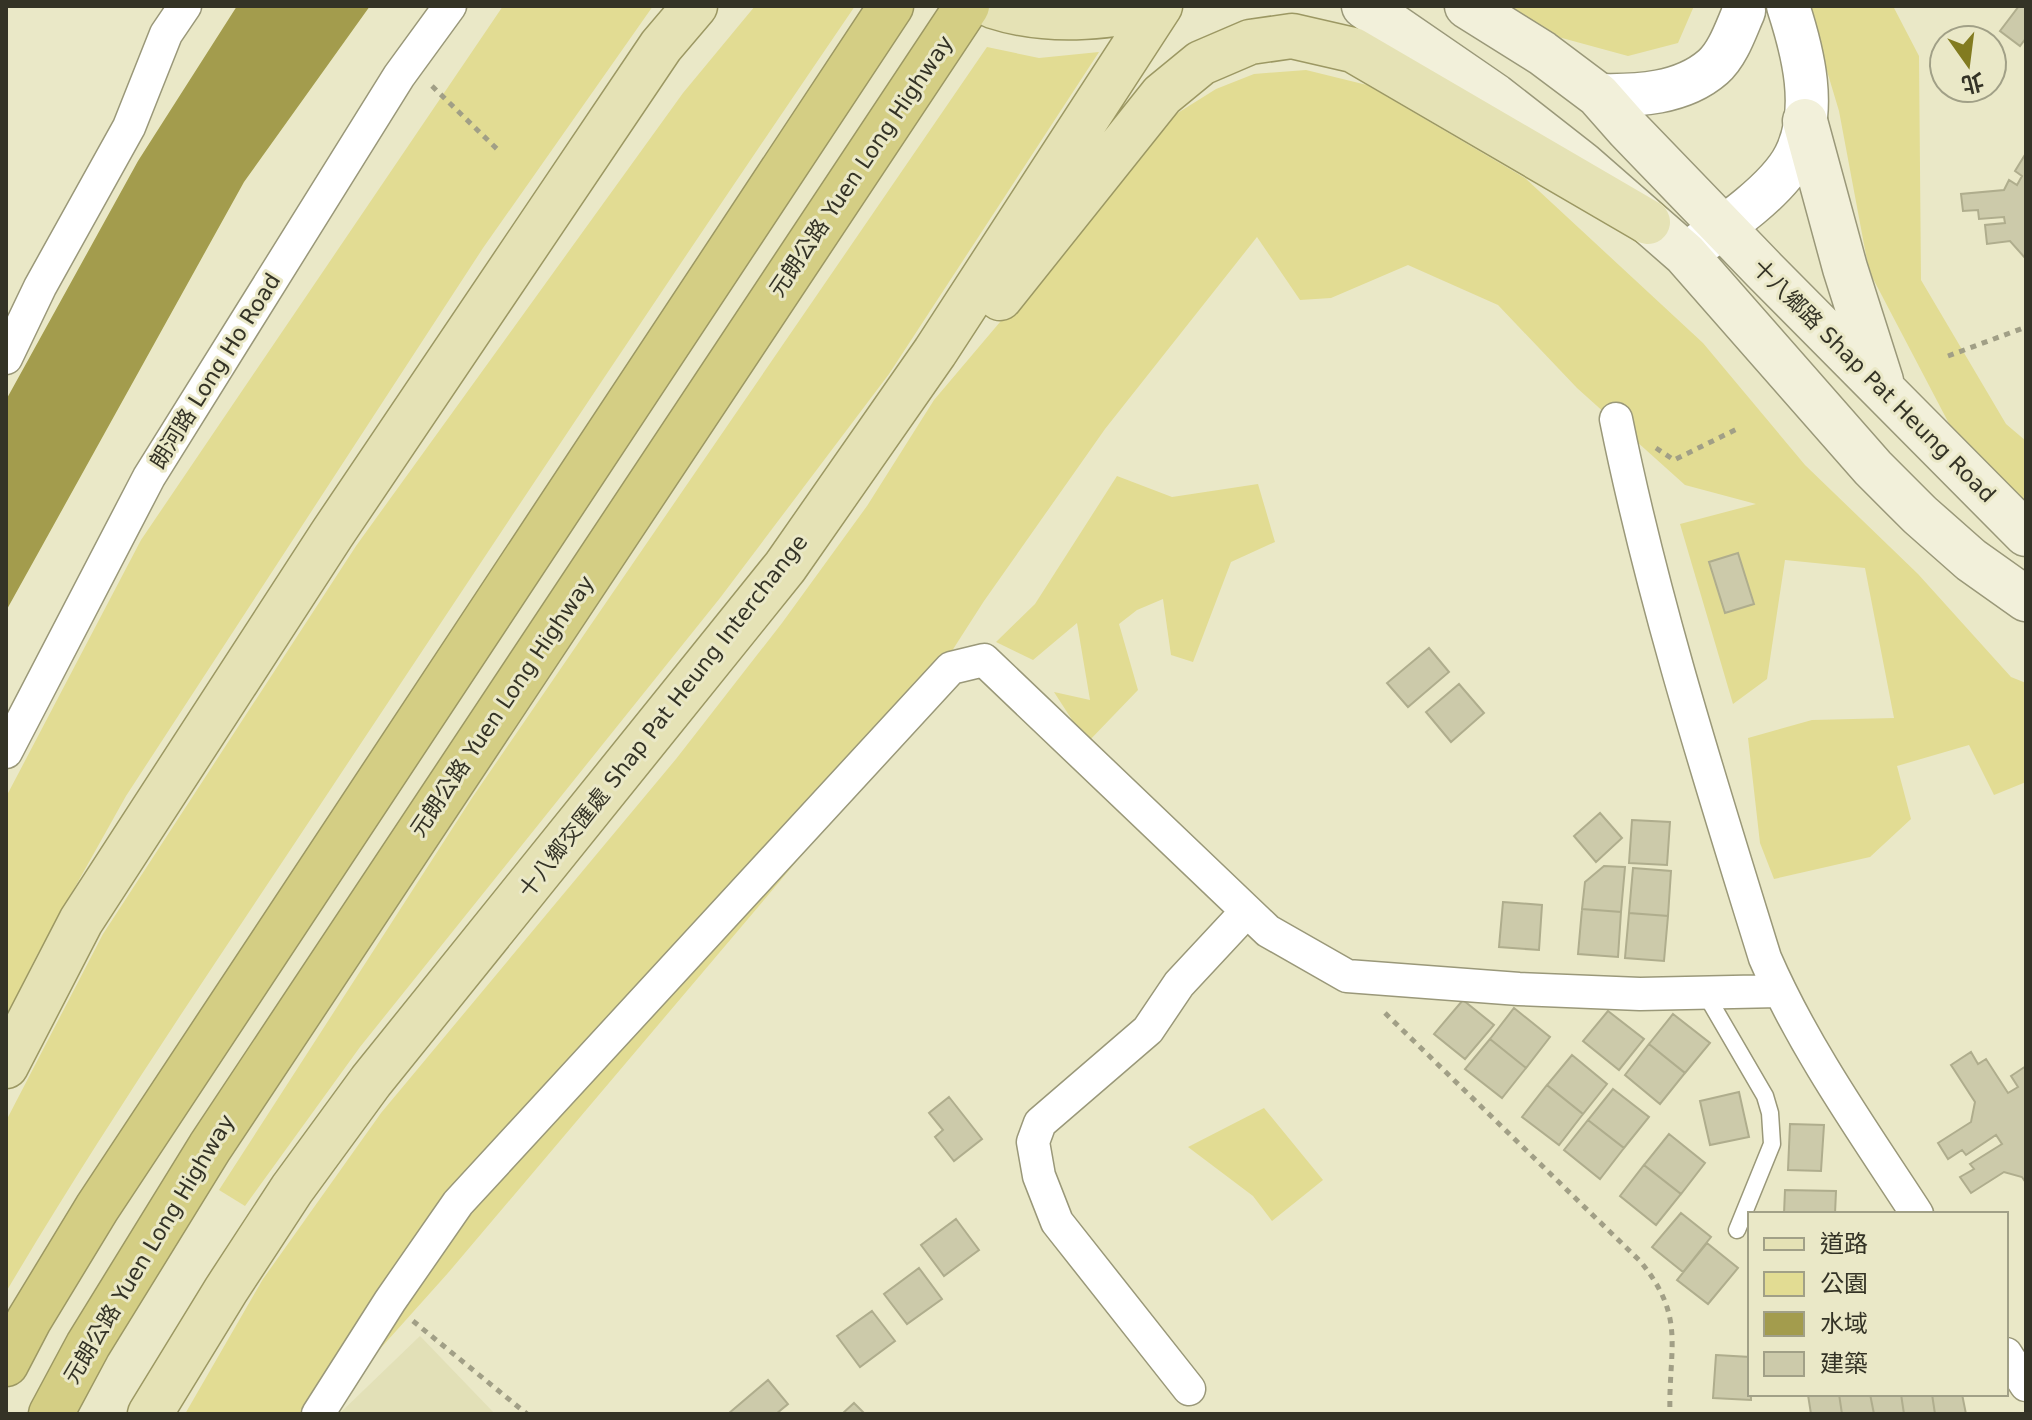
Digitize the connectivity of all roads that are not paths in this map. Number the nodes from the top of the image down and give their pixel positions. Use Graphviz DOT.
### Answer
graph roads {
  1 [pos="185,6"];
  2 [pos="450,6"];
  3 [pos="695,6"];
  4 [pos="891,6"];
  5 [pos="967,6"];
  6 [pos="1160,6"];
  7 [pos="1364,6"];
  8 [pos="1467,6"];
  9 [pos="1743,6"];
  10 [pos="1788,6"];
  11 [pos="1004,10"];
  12 [pos="1598,95"];
  13 [pos="1805,121"];
  14 [pos="1648,222"];
  15 [pos="1723,227"];
  16 [pos="1685,254"];
  17 [pos="6,358"];
  18 [pos="1883,387"];
  19 [pos="1616,419"];
  20 [pos="2026,534"];
  21 [pos="785,567"];
  22 [pos="2026,599"];
  23 [pos="6,752"];
  24 [pos="1247,911"];
  25 [pos="1779,991"];
  26 [pos="1705,993"];
  27 [pos="6,1066"];
  28 [pos="1916,1212"];
  29 [pos="1737,1230"];
  30 [pos="2008,1357"];
  31 [pos="6,1364"];
  32 [pos="2026,1385"];
  33 [pos="1189,1389"];
  34 [pos="51,1414"];
  35 [pos="150,1414"];
  36 [pos="318,1414"];
  1 -- 17 [label="street"];
  2 -- 23 [label="street, 朗河路 Long Ho Road"];
  3 -- 27 [label="main road"];
  4 -- 31 [label="highway"];
  5 -- 34 [label="highway, 元朗公路 Yuen Long Highway"];
  6 -- 11 [label="main road, 十八鄉交匯處 Shap Pat Heung Interchange"];
  6 -- 21 [label="main road, 十八鄉交匯處 Shap Pat Heung Interchange"];
  7 -- 14 [label="main road"];
  8 -- 12 [label="main road"];
  9 -- 12 [label="street"];
  10 -- 13 [label="street"];
  12 -- 15 [label="main road"];
  13 -- 15 [label="street"];
  13 -- 18 [label="main road"];
  14 -- 16 [label="main road"];
  14 -- 21 [label="main road"];
  15 -- 16 [label="street"];
  15 -- 18 [label="main road, 十八鄉路 Shap Pat Heung Road"];
  16 -- 22 [label="main road"];
  18 -- 20 [label="main road, 十八鄉路 Shap Pat Heung Road"];
  19 -- 25 [label="street"];
  21 -- 35 [label="main road, 十八鄉交匯處 Shap Pat Heung Interchange"];
  24 -- 26 [label="street"];
  24 -- 33 [label="street"];
  24 -- 36 [label="street"];
  25 -- 26 [label="street"];
  25 -- 28 [label="street"];
  26 -- 29 [label="lane"];
  30 -- 32 [label="street"];
}
